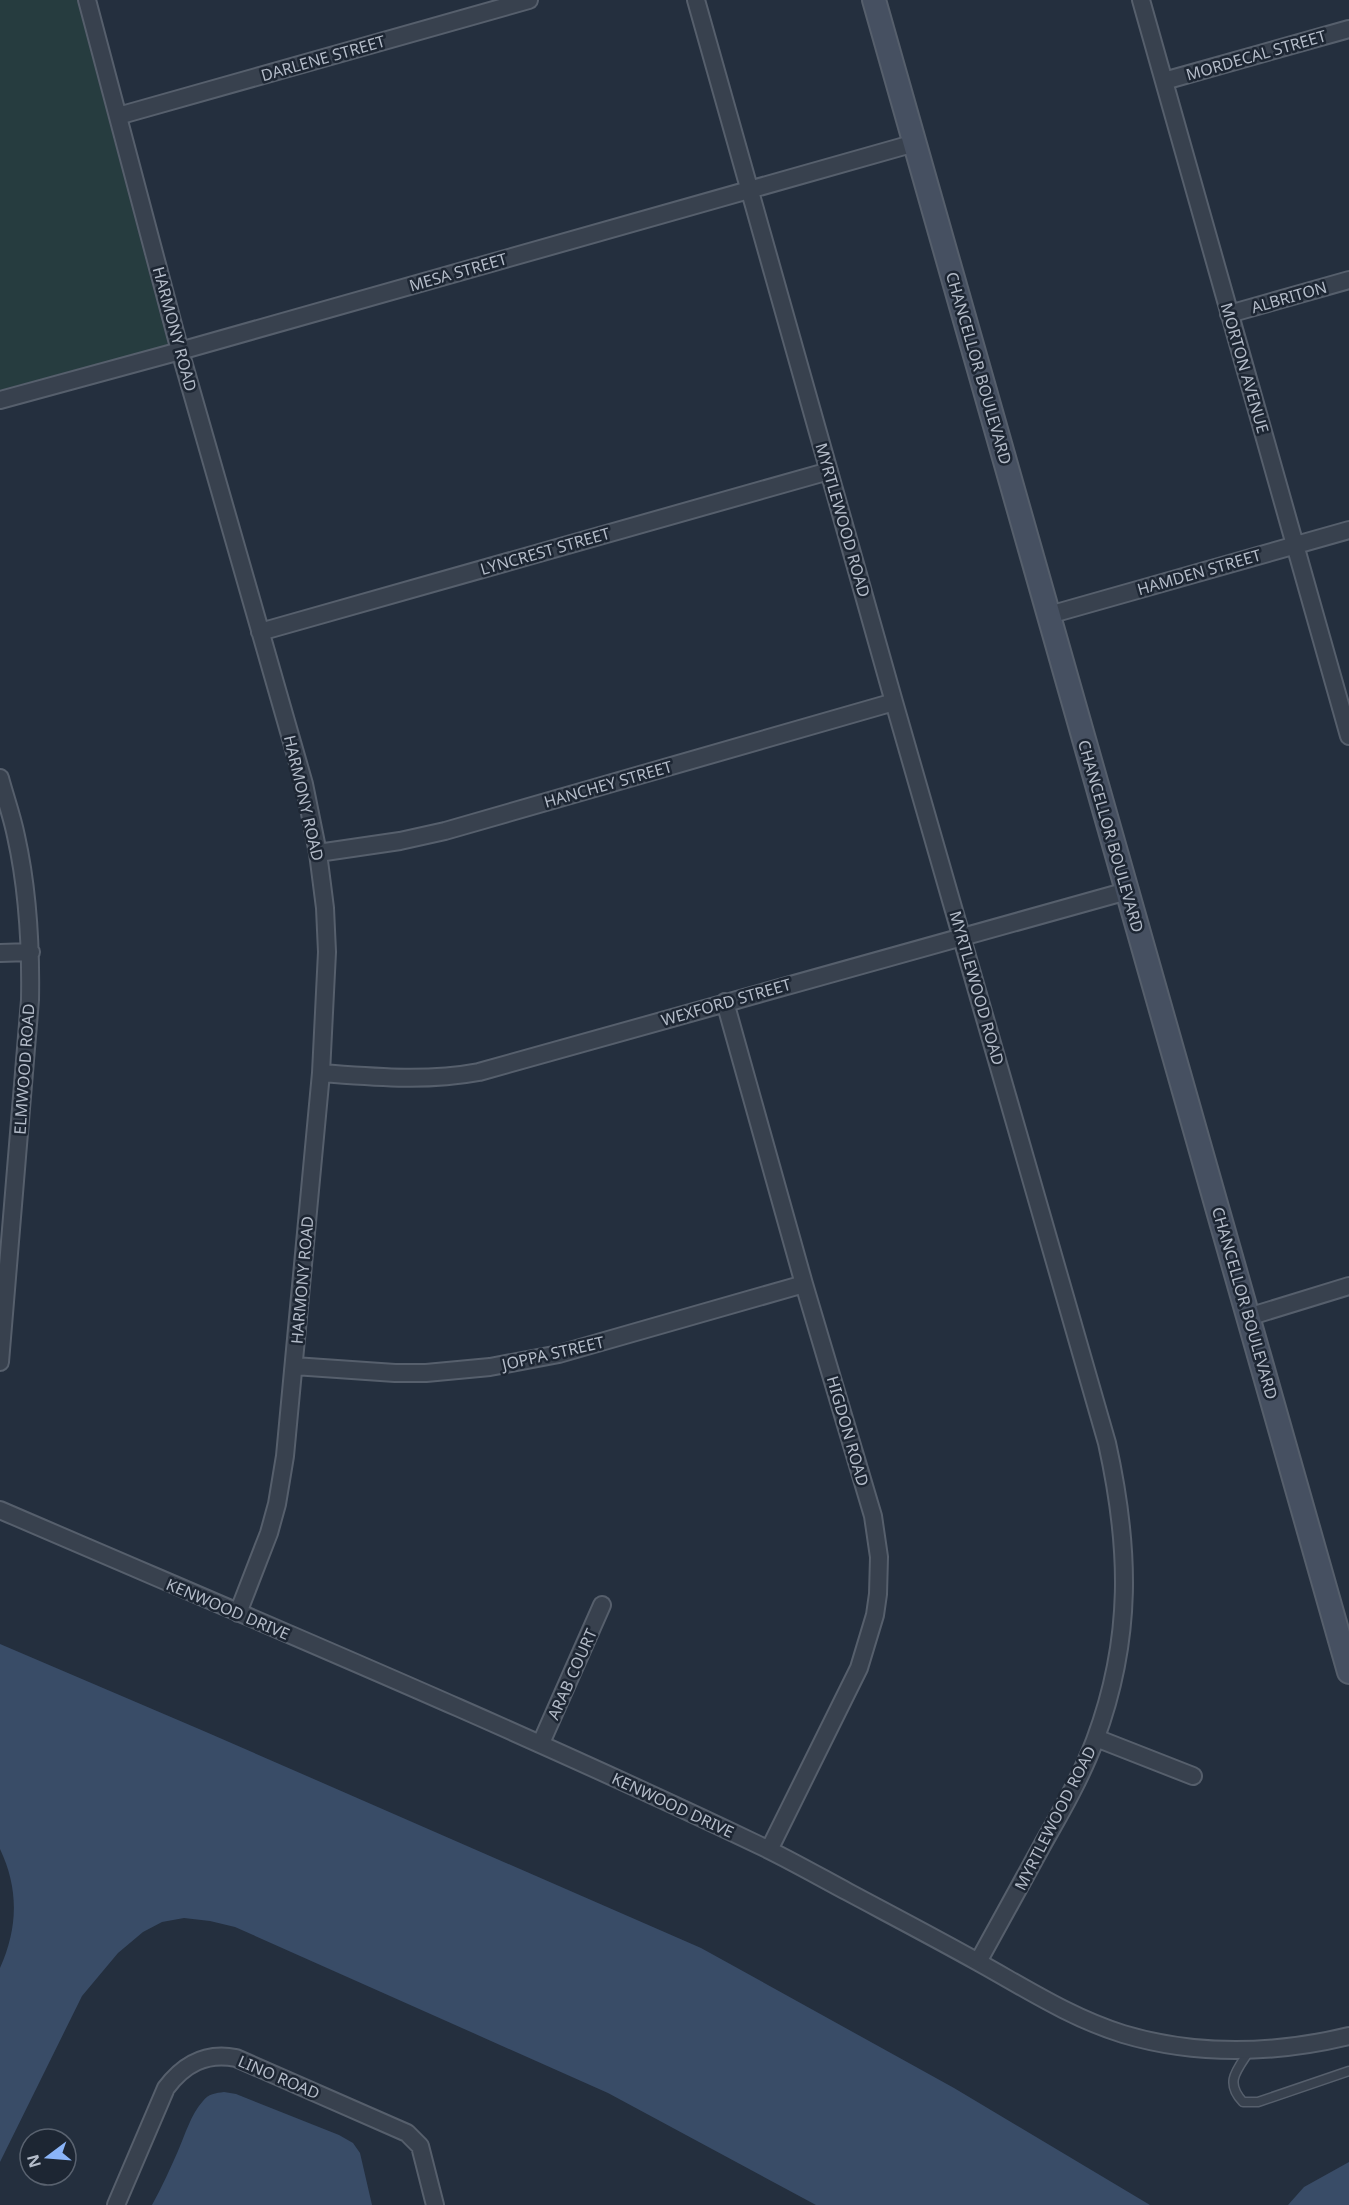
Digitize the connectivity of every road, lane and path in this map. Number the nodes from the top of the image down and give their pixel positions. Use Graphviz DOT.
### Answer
graph roads {
  1 [pos="87,0"];
  2 [pos="529,0"];
  3 [pos="696,0"];
  4 [pos="874,0"];
  5 [pos="1141,0"];
  6 [pos="1349,29"];
  7 [pos="1164,81"];
  8 [pos="118,116"];
  9 [pos="915,142"];
  10 [pos="750,189"];
  11 [pos="1349,280"];
  12 [pos="1229,314"];
  13 [pos="180,351"];
  14 [pos="0,400"];
  15 [pos="829,471"];
  16 [pos="1349,530"];
  17 [pos="1295,546"];
  18 [pos="1049,615"];
  19 [pos="260,632"];
  20 [pos="894,702"];
  21 [pos="1349,736"];
  22 [pos="0,778"];
  23 [pos="318,853"];
  24 [pos="1127,891"];
  25 [pos="962,936"];
  26 [pos="31,952"];
  27 [pos="0,953"];
  28 [pos="725,1002"];
  29 [pos="321,1073"];
  30 [pos="6,1228"];
  31 [pos="804,1284"];
  32 [pos="1349,1286"];
  33 [pos="1248,1317"];
  34 [pos="0,1362"];
  35 [pos="294,1366"];
  36 [pos="0,1510"];
  37 [pos="602,1605"];
  38 [pos="238,1613"];
  39 [pos="1349,1672"];
  40 [pos="1096,1738"];
  41 [pos="541,1743"];
  42 [pos="1192,1776"];
  43 [pos="769,1850"];
  44 [pos="978,1962"];
  45 [pos="1349,2036"];
  46 [pos="1250,2050"];
  47 [pos="1349,2071"];
  48 [pos="116,2205"];
  49 [pos="435,2205"];
  1 -- 8 [label="street, HARMONY ROAD"];
  2 -- 8 [label="street, DARLENE STREET"];
  3 -- 10 [label="street, MYRTLEWOOD ROAD"];
  4 -- 9 [label="street, CHANCELLOR BOULEVARD"];
  5 -- 7 [label="street, MORTON AVENUE"];
  6 -- 7 [label="street, MORDECAL STREET"];
  7 -- 12 [label="street, MORTON AVENUE"];
  8 -- 13 [label="street, HARMONY ROAD"];
  9 -- 10 [label="street, MESA STREET"];
  9 -- 18 [label="street, CHANCELLOR BOULEVARD"];
  10 -- 13 [label="street, MESA STREET"];
  10 -- 15 [label="street, MYRTLEWOOD ROAD"];
  11 -- 12 [label="street, ALBRITON"];
  12 -- 17 [label="street, MORTON AVENUE"];
  13 -- 14 [label="street, MESA STREET"];
  13 -- 19 [label="street, HARMONY ROAD"];
  15 -- 19 [label="street, LYNCREST STREET"];
  15 -- 20 [label="street, MYRTLEWOOD ROAD"];
  16 -- 17 [label="street, HAMDEN STREET"];
  17 -- 18 [label="street, HAMDEN STREET"];
  17 -- 21 [label="street, MORTON AVENUE"];
  18 -- 24 [label="street, CHANCELLOR BOULEVARD"];
  19 -- 23 [label="street, HARMONY ROAD"];
  20 -- 23 [label="street, HANCHEY STREET"];
  20 -- 25 [label="street, MYRTLEWOOD ROAD"];
  22 -- 26 [label="street, ELMWOOD ROAD"];
  23 -- 29 [label="street, HARMONY ROAD"];
  24 -- 25 [label="street, WEXFORD STREET"];
  24 -- 33 [label="street, CHANCELLOR BOULEVARD"];
  25 -- 28 [label="street, WEXFORD STREET"];
  25 -- 40 [label="street, MYRTLEWOOD ROAD"];
  26 -- 27 [label="street"];
  26 -- 30 [label="street, ELMWOOD ROAD"];
  28 -- 29 [label="street, WEXFORD STREET"];
  28 -- 31 [label="street, HIGDON ROAD"];
  29 -- 35 [label="street, HARMONY ROAD"];
  30 -- 34 [label="street, ELMWOOD ROAD"];
  31 -- 35 [label="street, JOPPA STREET"];
  31 -- 43 [label="street, HIGDON ROAD"];
  32 -- 33 [label="street"];
  33 -- 39 [label="street, CHANCELLOR BOULEVARD"];
  35 -- 38 [label="street, HARMONY ROAD"];
  36 -- 38 [label="street, KENWOOD DRIVE"];
  37 -- 41 [label="street, ARAB COURT"];
  38 -- 41 [label="street, KENWOOD DRIVE"];
  40 -- 42 [label="street"];
  40 -- 44 [label="street, MYRTLEWOOD ROAD"];
  41 -- 43 [label="street, KENWOOD DRIVE"];
  43 -- 44 [label="street, KENWOOD DRIVE"];
  44 -- 46 [label="street, KENWOOD DRIVE"];
  45 -- 46 [label="street, KENWOOD DRIVE"];
  46 -- 47 [label="lane"];
  48 -- 49 [label="street, LINO ROAD"];
}
